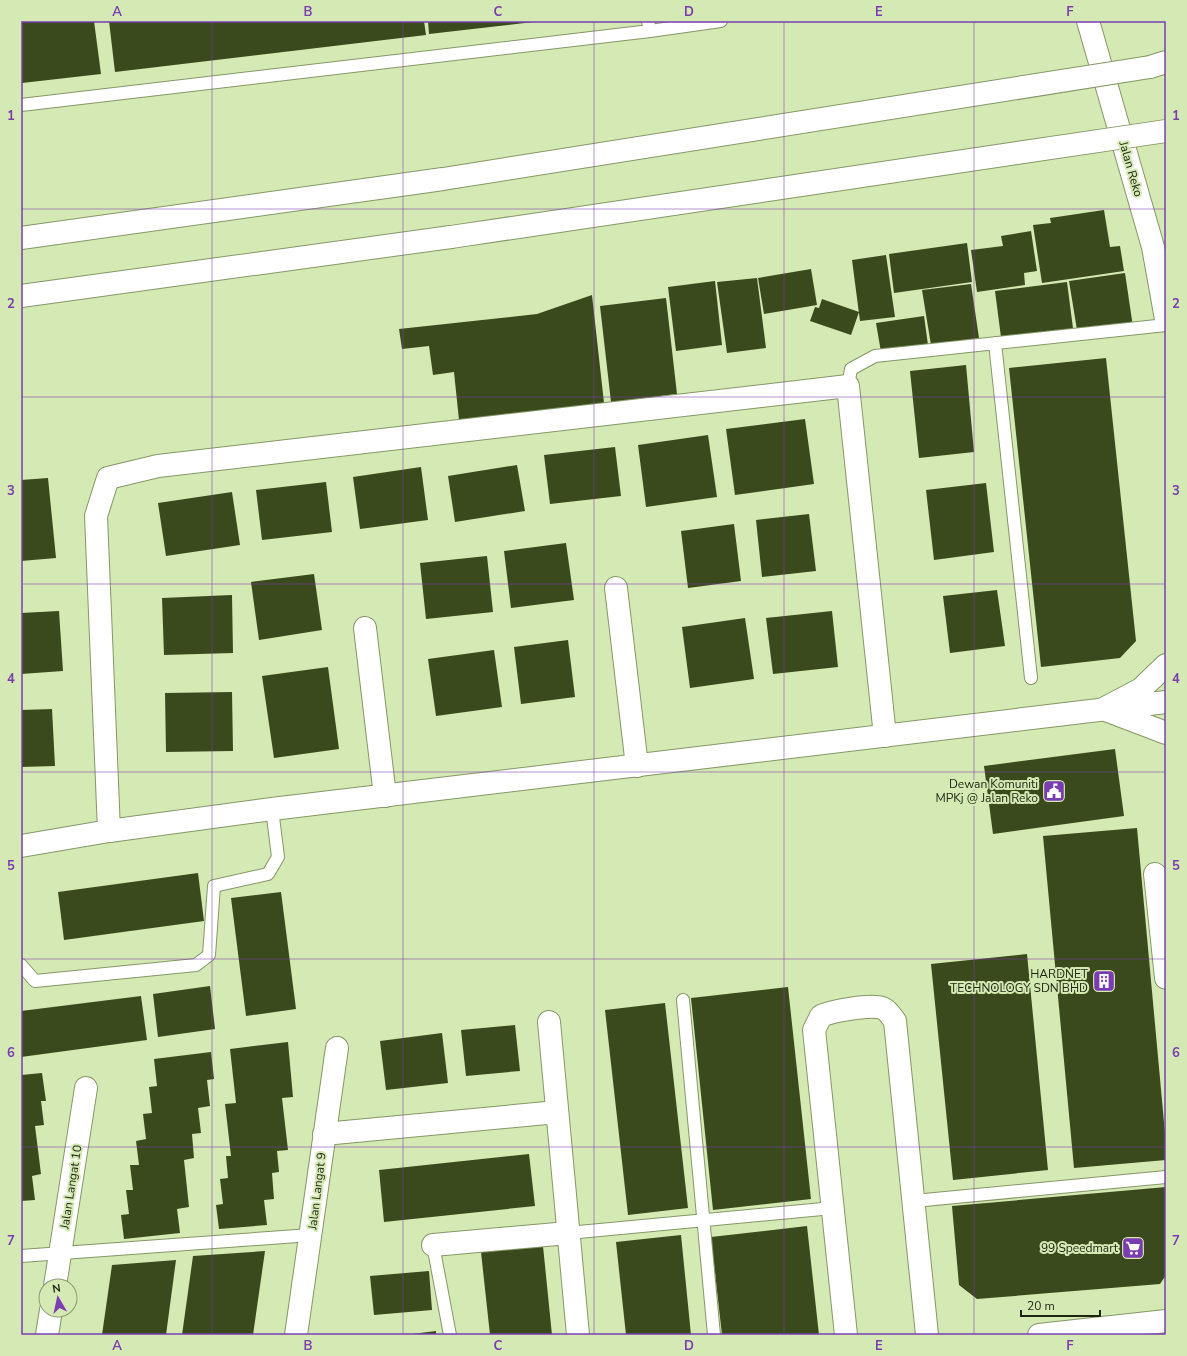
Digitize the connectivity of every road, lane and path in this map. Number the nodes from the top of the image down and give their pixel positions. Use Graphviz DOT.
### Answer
graph roads {
  1 [pos="721,21"];
  2 [pos="1088,21"];
  3 [pos="649,26"];
  4 [pos="1161,65"];
  5 [pos="21,105"];
  6 [pos="1166,131"];
  7 [pos="21,238"];
  8 [pos="1159,246"];
  9 [pos="21,296"];
  10 [pos="1166,319"];
  11 [pos="1166,325"];
  12 [pos="995,343"];
  13 [pos="848,386"];
  14 [pos="616,588"];
  15 [pos="365,628"];
  16 [pos="1166,665"];
  17 [pos="1031,678"];
  18 [pos="1166,702"];
  19 [pos="1103,709"];
  20 [pos="1166,732"];
  21 [pos="885,736"];
  22 [pos="637,766"];
  23 [pos="385,796"];
  24 [pos="272,809"];
  25 [pos="109,831"];
  26 [pos="21,846"];
  27 [pos="1155,874"];
  28 [pos="21,965"];
  29 [pos="1166,978"];
  30 [pos="683,1000"];
  31 [pos="549,1022"];
  32 [pos="337,1048"];
  33 [pos="86,1088"];
  34 [pos="557,1112"];
  35 [pos="324,1134"];
  36 [pos="1166,1177"];
  37 [pos="914,1201"];
  38 [pos="833,1208"];
  39 [pos="703,1220"];
  40 [pos="568,1233"];
  41 [pos="311,1235"];
  42 [pos="433,1245"];
  43 [pos="60,1253"];
  44 [pos="21,1256"];
  45 [pos="56,1278"];
  46 [pos="50,1318"];
  47 [pos="1166,1321"];
  48 [pos="47,1335"];
  49 [pos="296,1335"];
  50 [pos="450,1335"];
  51 [pos="578,1335"];
  52 [pos="714,1335"];
  53 [pos="846,1335"];
  54 [pos="928,1335"];
  55 [pos="1039,1335"];
  1 -- 3 [label="lane"];
  2 -- 8 [label="main road, Jalan Reko"];
  3 -- 5 [label="lane"];
  4 -- 7 [label="main road, bridge"];
  6 -- 9 [label="main road, bridge"];
  8 -- 10 [label="main road, Jalan Reko"];
  11 -- 12 [label="lane"];
  12 -- 13 [label="lane"];
  12 -- 17 [label="lane"];
  13 -- 21 [label="main road"];
  13 -- 25 [label="main road"];
  14 -- 22 [label="main road"];
  15 -- 23 [label="main road"];
  16 -- 19 [label="main road"];
  18 -- 19 [label="main road"];
  19 -- 20 [label="main road"];
  19 -- 21 [label="main road"];
  21 -- 22 [label="main road"];
  22 -- 23 [label="main road"];
  23 -- 24 [label="main road"];
  24 -- 25 [label="main road"];
  24 -- 28 [label="lane"];
  25 -- 26 [label="main road"];
  27 -- 29 [label="main road"];
  30 -- 39 [label="lane"];
  31 -- 34 [label="main road"];
  32 -- 35 [label="main road, Jalan Langat 9"];
  33 -- 43 [label="main road, Jalan Langat 10"];
  34 -- 35 [label="main road"];
  34 -- 40 [label="main road"];
  35 -- 41 [label="main road, Jalan Langat 9"];
  36 -- 37 [label="lane"];
  37 -- 38 [label="main road"];
  37 -- 54 [label="main road"];
  38 -- 39 [label="lane"];
  38 -- 53 [label="main road"];
  39 -- 40 [label="lane"];
  39 -- 52 [label="lane"];
  40 -- 42 [label="main road"];
  40 -- 51 [label="main road"];
  41 -- 43 [label="lane"];
  41 -- 49 [label="main road, Jalan Langat 9"];
  42 -- 50 [label="lane"];
  43 -- 44 [label="lane"];
  43 -- 45 [label="main road, Jalan Langat 10"];
  46 -- 48 [label="main road"];
  47 -- 55 [label="main road"];
}
